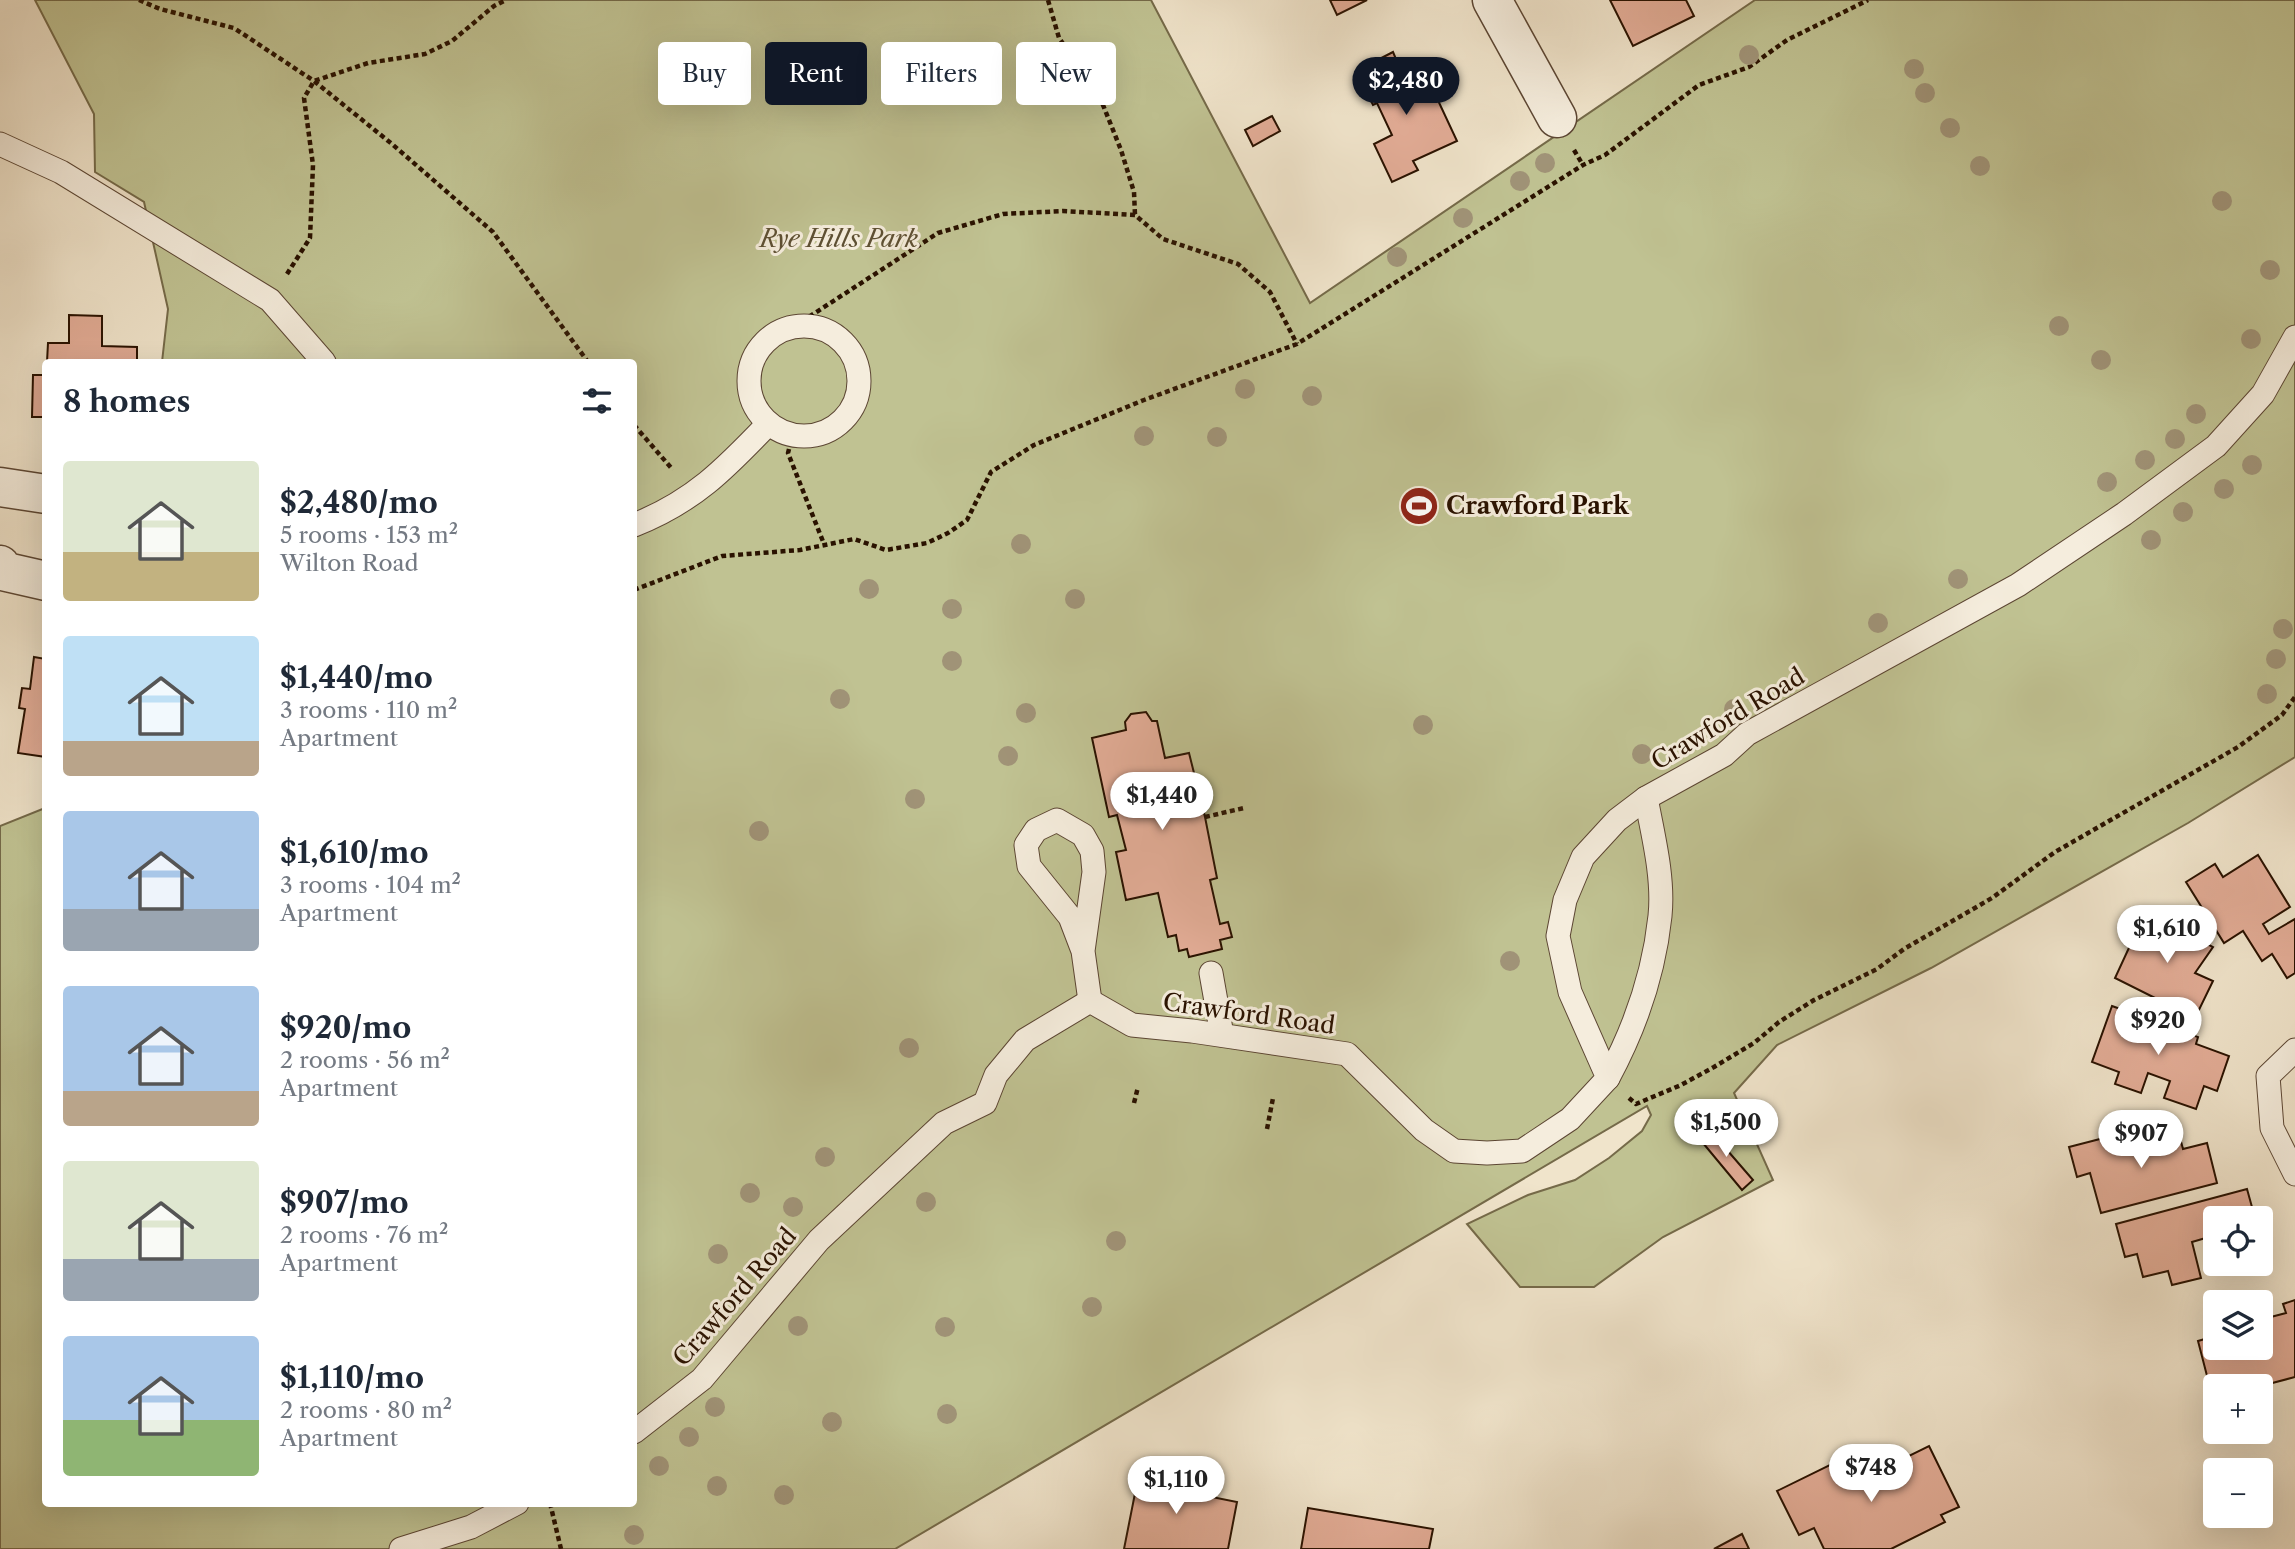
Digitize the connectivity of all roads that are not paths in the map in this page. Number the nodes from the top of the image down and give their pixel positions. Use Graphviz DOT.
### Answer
graph roads {
  1 [pos="1492,0"];
  2 [pos="1557,118"];
  3 [pos="0,144"];
  4 [pos="2295,337"];
  5 [pos="321,359"];
  6 [pos="768,425"];
  7 [pos="0,486"];
  8 [pos="42,493"];
  9 [pos="637,524"];
  10 [pos="0,565"];
  11 [pos="42,580"];
  12 [pos="1646,798"];
  13 [pos="1083,951"];
  14 [pos="1211,973"];
  15 [pos="1090,1000"];
  16 [pos="1222,1035"];
  17 [pos="2295,1050"];
  18 [pos="1608,1079"];
  19 [pos="2295,1174"];
  20 [pos="637,1430"];
  21 [pos="509,1507"];
  22 [pos="401,1549"];
  1 -- 2 [label="street"];
  3 -- 5 [label="lane"];
  4 -- 12 [label="lane, Crawford Road"];
  6 -- 6 [label="lane"];
  6 -- 9 [label="lane"];
  7 -- 8 [label="street"];
  10 -- 11 [label="street"];
  12 -- 18 [label="lane"];
  12 -- 18 [label="lane, Crawford Road"];
  13 -- 13 [label="lane"];
  13 -- 15 [label="lane"];
  14 -- 16 [label="lane"];
  15 -- 16 [label="lane, Crawford Road"];
  15 -- 20 [label="lane, Crawford Road"];
  16 -- 18 [label="lane, Crawford Road"];
  17 -- 19 [label="lane"];
  21 -- 22 [label="lane"];
}
